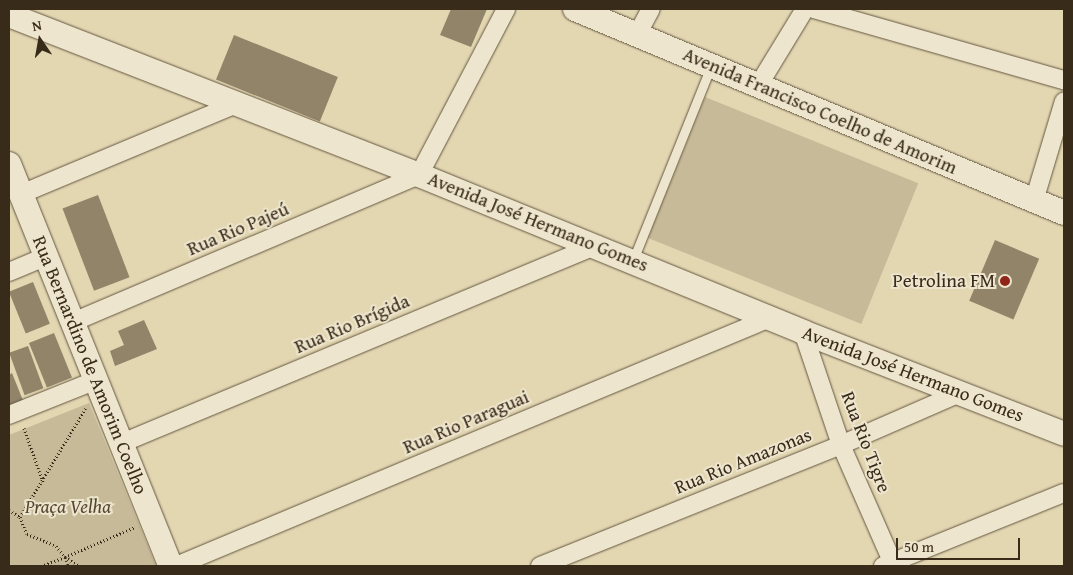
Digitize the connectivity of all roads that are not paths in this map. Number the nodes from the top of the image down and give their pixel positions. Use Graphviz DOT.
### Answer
graph roads {
  1 [pos="506,9"];
  2 [pos="575,9"];
  3 [pos="652,9"];
  4 [pos="805,9"];
  5 [pos="814,9"];
  6 [pos="9,15"];
  7 [pos="638,34"];
  8 [pos="711,66"];
  9 [pos="1064,80"];
  10 [pos="758,86"];
  11 [pos="1064,101"];
  12 [pos="236,104"];
  13 [pos="9,164"];
  14 [pos="419,175"];
  15 [pos="21,194"];
  16 [pos="1034,201"];
  17 [pos="1064,213"];
  18 [pos="597,245"];
  19 [pos="47,256"];
  20 [pos="633,260"];
  21 [pos="9,272"];
  22 [pos="772,317"];
  23 [pos="73,322"];
  24 [pos="803,332"];
  25 [pos="94,380"];
  26 [pos="960,393"];
  27 [pos="9,415"];
  28 [pos="1064,434"];
  29 [pos="122,443"];
  30 [pos="841,445"];
  31 [pos="1064,493"];
  32 [pos="890,565"];
  33 [pos="171,566"];
  34 [pos="176,566"];
  35 [pos="540,566"];
  1 -- 14 [label="street"];
  2 -- 7 [label="street, Avenida Francisco Coelho de Amorim"];
  3 -- 7 [label="street"];
  4 -- 10 [label="street"];
  5 -- 9 [label="street"];
  6 -- 12 [label="street, Avenida José Hermano Gomes"];
  7 -- 8 [label="street, Avenida Francisco Coelho de Amorim"];
  8 -- 10 [label="street, Avenida Francisco Coelho de Amorim"];
  8 -- 20 [label="lane"];
  10 -- 16 [label="street, Avenida Francisco Coelho de Amorim"];
  11 -- 16 [label="street"];
  12 -- 14 [label="street, Avenida José Hermano Gomes"];
  12 -- 15 [label="street"];
  13 -- 15 [label="street, Rua Bernardino de Amorim Coelho"];
  14 -- 18 [label="street, Avenida José Hermano Gomes"];
  14 -- 23 [label="street, Rua Rio Pajeú"];
  15 -- 19 [label="street, Rua Bernardino de Amorim Coelho"];
  16 -- 17 [label="street, Avenida Francisco Coelho de Amorim"];
  18 -- 20 [label="street, Avenida José Hermano Gomes"];
  18 -- 29 [label="street, Rua Rio Brígida"];
  19 -- 21 [label="street"];
  19 -- 23 [label="street, Rua Bernardino de Amorim Coelho"];
  20 -- 22 [label="street, Avenida José Hermano Gomes"];
  22 -- 24 [label="street, Avenida José Hermano Gomes"];
  22 -- 34 [label="street, Rua Rio Paraguai"];
  23 -- 25 [label="street, Rua Bernardino de Amorim Coelho"];
  24 -- 26 [label="street, Avenida José Hermano Gomes"];
  24 -- 30 [label="street, Rua Rio Tigre"];
  25 -- 27 [label="street"];
  25 -- 29 [label="street, Rua Bernardino de Amorim Coelho"];
  26 -- 28 [label="street, Avenida José Hermano Gomes"];
  26 -- 30 [label="street, Rua Rio Amazonas"];
  29 -- 33 [label="street, Rua Bernardino de Amorim Coelho"];
  30 -- 32 [label="street, Rua Rio Tigre"];
  30 -- 35 [label="street, Rua Rio Amazonas"];
  31 -- 32 [label="street"];
}
